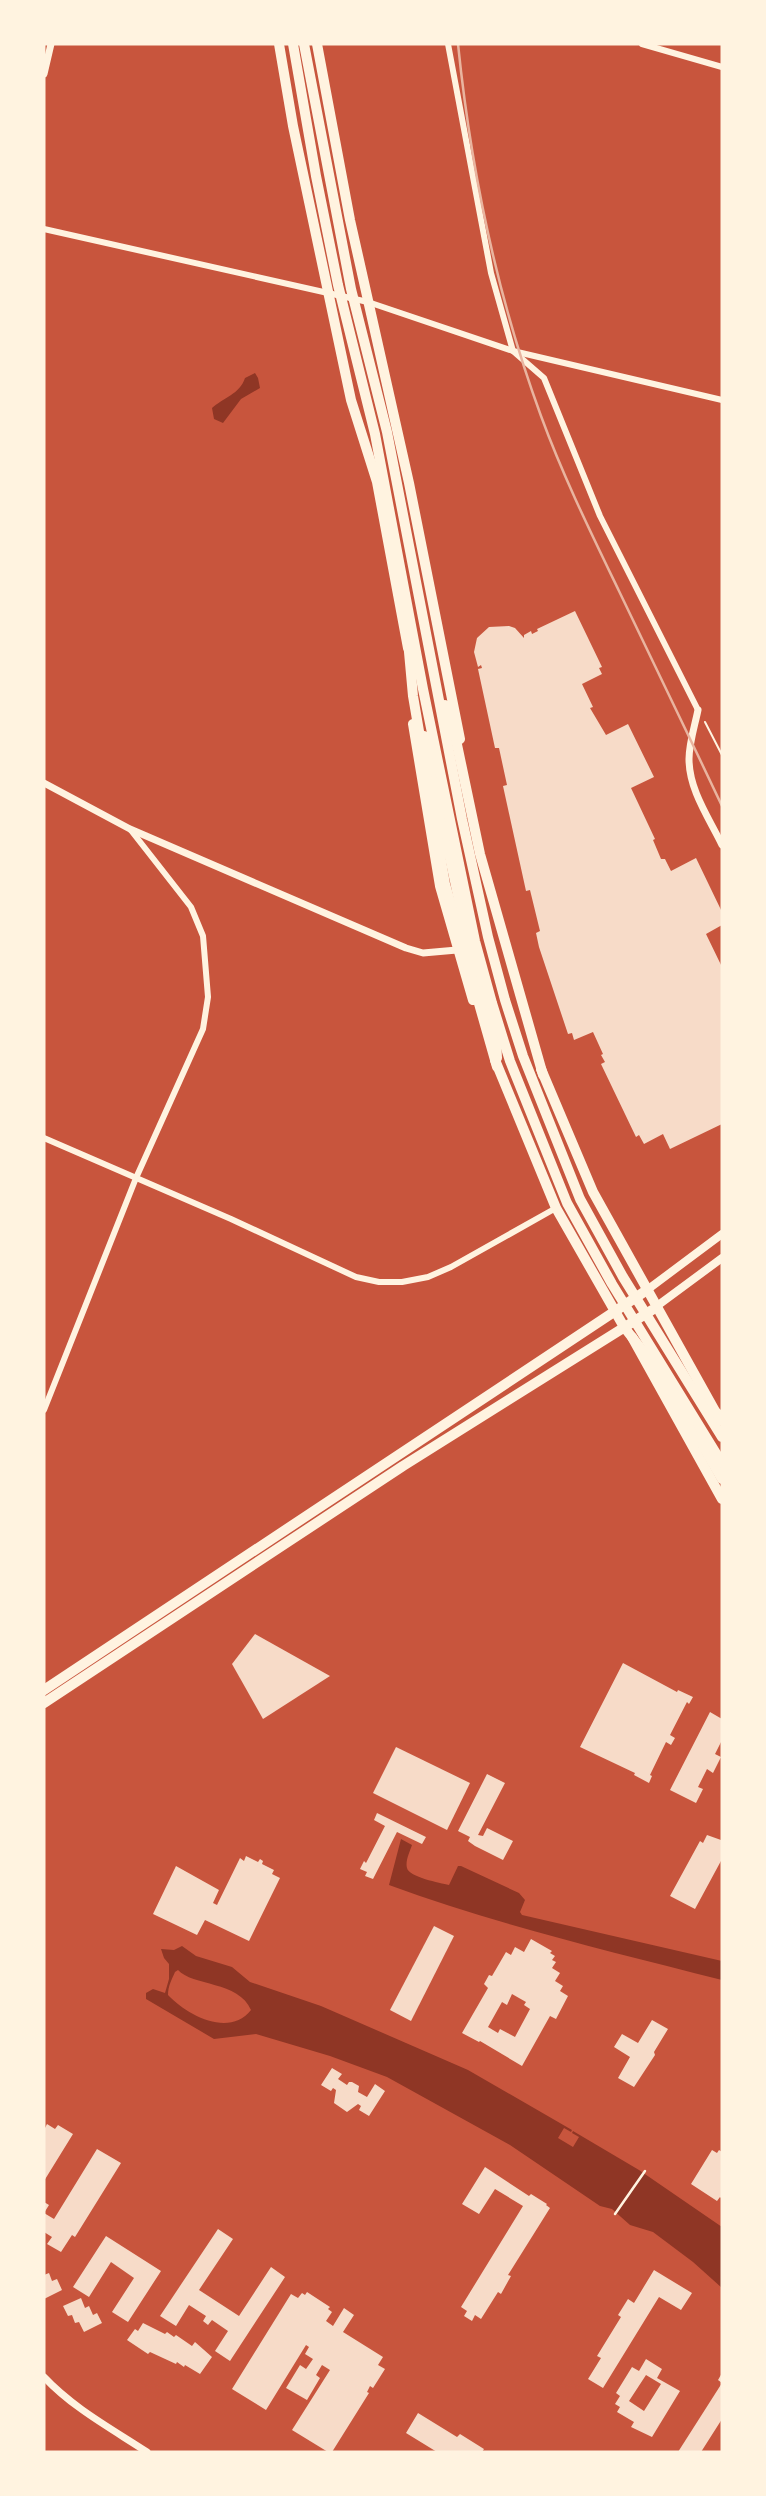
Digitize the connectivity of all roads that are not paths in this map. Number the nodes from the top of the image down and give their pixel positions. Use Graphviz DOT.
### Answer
graph roads {
  1 [pos="51,44"];
  2 [pos="279,44"];
  3 [pos="293,44"];
  4 [pos="304,44"];
  5 [pos="317,44"];
  6 [pos="448,44"];
  7 [pos="642,44"];
  8 [pos="722,67"];
  9 [pos="44,74"];
  10 [pos="44,229"];
  11 [pos="330,293"];
  12 [pos="368,303"];
  13 [pos="513,351"];
  14 [pos="722,400"];
  15 [pos="403,584"];
  16 [pos="434,675"];
  17 [pos="416,692"];
  18 [pos="698,710"];
  19 [pos="44,783"];
  20 [pos="130,830"];
  21 [pos="722,845"];
  22 [pos="457,950"];
  23 [pos="497,1067"];
  24 [pos="543,1075"];
  25 [pos="44,1138"];
  26 [pos="136,1178"];
  27 [pos="556,1208"];
  28 [pos="722,1234"];
  29 [pos="722,1258"];
  30 [pos="647,1290"];
  31 [pos="657,1306"];
  32 [pos="616,1310"];
  33 [pos="624,1327"];
  34 [pos="632,1337"];
  35 [pos="44,1410"];
  36 [pos="720,1419"];
  37 [pos="722,1437"];
  38 [pos="722,1463"];
  39 [pos="722,1479"];
  40 [pos="722,1499"];
  41 [pos="44,1689"];
  42 [pos="44,1703"];
  43 [pos="645,2171"];
  44 [pos="615,2214"];
  45 [pos="44,2377"];
  46 [pos="147,2452"];
  1 -- 9 [label="street"];
  2 -- 11 [label="main road"];
  3 -- 15 [label="main road"];
  4 -- 16 [label="main road"];
  5 -- 12 [label="main road"];
  6 -- 13 [label="street"];
  7 -- 8 [label="street"];
  10 -- 11 [label="street"];
  11 -- 12 [label="street"];
  11 -- 17 [label="main road"];
  12 -- 13 [label="street"];
  12 -- 24 [label="main road"];
  13 -- 14 [label="street"];
  13 -- 18 [label="street"];
  15 -- 23 [label="main road"];
  15 -- 38 [label="main road"];
  16 -- 24 [label="main road"];
  16 -- 37 [label="main road"];
  17 -- 22 [label="main road"];
  17 -- 23 [label="main road"];
  18 -- 21 [label="street"];
  19 -- 20 [label="street"];
  20 -- 22 [label="street"];
  20 -- 26 [label="street"];
  22 -- 23 [label="main road"];
  23 -- 27 [label="main road"];
  24 -- 30 [label="main road"];
  25 -- 26 [label="street"];
  26 -- 27 [label="street"];
  26 -- 35 [label="street"];
  27 -- 32 [label="main road"];
  28 -- 30 [label="main road"];
  29 -- 31 [label="main road"];
  30 -- 31 [label="main road"];
  30 -- 32 [label="main road"];
  31 -- 33 [label="main road"];
  31 -- 36 [label="main road"];
  32 -- 33 [label="main road"];
  32 -- 41 [label="main road"];
  33 -- 34 [label="main road"];
  33 -- 42 [label="main road"];
  34 -- 39 [label="main road"];
  34 -- 40 [label="main road"];
  43 -- 44 [label="lane"];
  45 -- 46 [label="street"];
}
